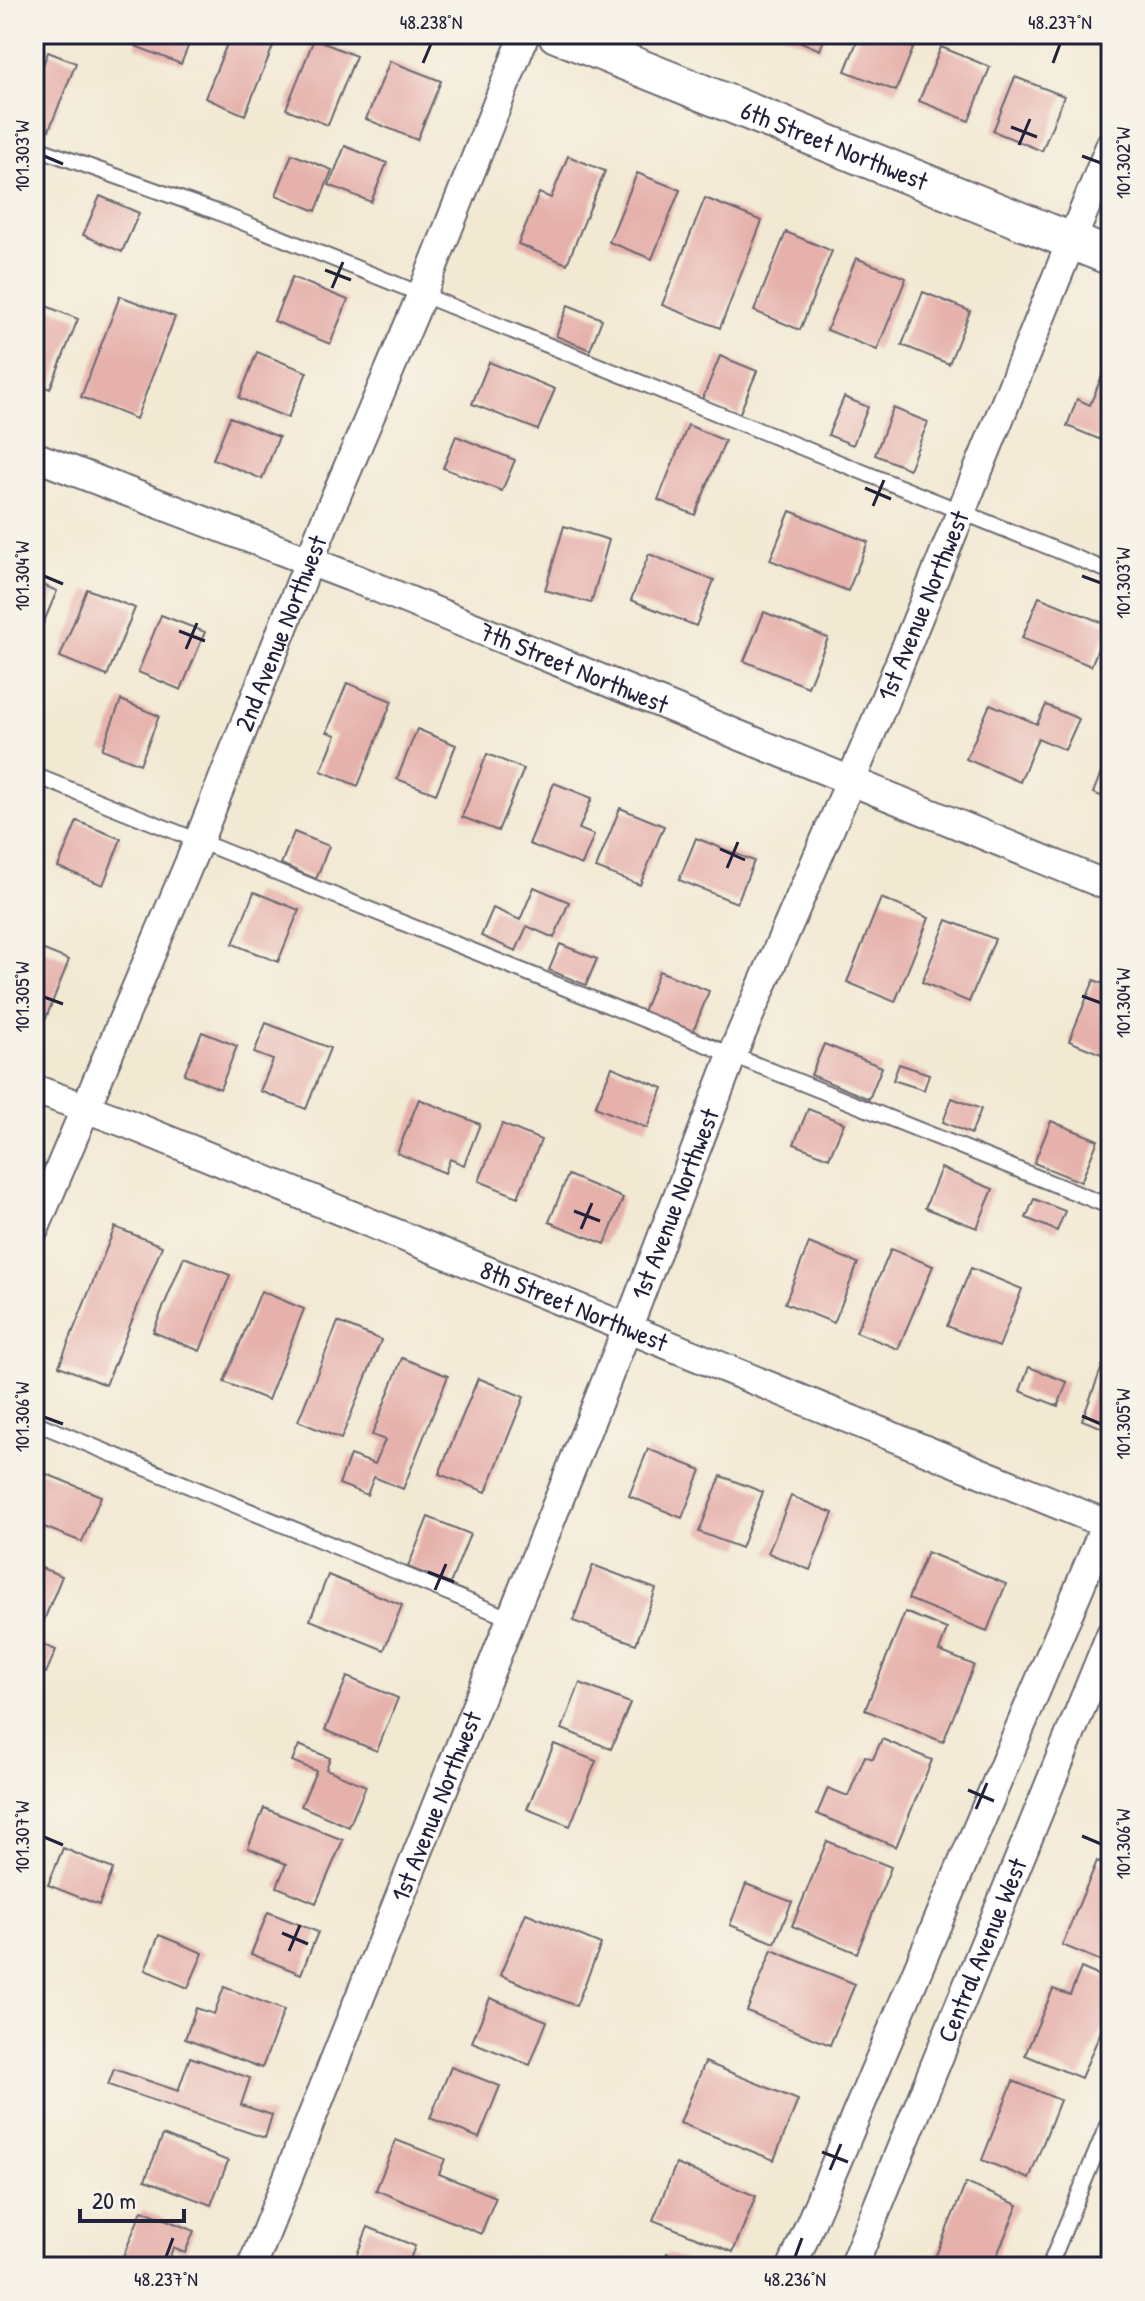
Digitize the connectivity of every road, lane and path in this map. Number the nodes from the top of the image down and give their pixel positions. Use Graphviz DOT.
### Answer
graph roads {
  1 [pos="525,34"];
  2 [pos="556,34"];
  3 [pos="1111,144"];
  4 [pos="34,147"];
  5 [pos="1073,242"];
  6 [pos="1111,257"];
  7 [pos="422,294"];
  8 [pos="34,456"];
  9 [pos="961,512"];
  10 [pos="309,562"];
  11 [pos="1111,572"];
  12 [pos="34,775"];
  13 [pos="850,782"];
  14 [pos="199,840"];
  15 [pos="1111,887"];
  16 [pos="732,1055"];
  17 [pos="34,1089"];
  18 [pos="84,1109"];
  19 [pos="1111,1207"];
  20 [pos="34,1230"];
  21 [pos="627,1329"];
  22 [pos="34,1422"];
  23 [pos="1108,1525"];
  24 [pos="509,1618"];
  25 [pos="1111,1634"];
  26 [pos="1111,2116"];
  27 [pos="252,2267"];
  28 [pos="792,2267"];
  29 [pos="853,2267"];
  30 [pos="1049,2267"];
  1 -- 7 [label="street, 2nd Avenue Northwest"];
  2 -- 5 [label="street, 6th Street Northwest"];
  3 -- 5 [label="street, 1st Avenue Northwest"];
  4 -- 7 [label="lane"];
  5 -- 6 [label="street, 6th Street Northwest"];
  5 -- 9 [label="street, 1st Avenue Northwest"];
  7 -- 9 [label="lane"];
  7 -- 10 [label="street, 2nd Avenue Northwest"];
  8 -- 10 [label="street, 7th Street Northwest"];
  9 -- 11 [label="lane"];
  9 -- 13 [label="street, 1st Avenue Northwest"];
  10 -- 13 [label="street, 7th Street Northwest"];
  10 -- 14 [label="street, 2nd Avenue Northwest"];
  12 -- 14 [label="lane"];
  13 -- 15 [label="street, 7th Street Northwest"];
  13 -- 16 [label="street, 1st Avenue Northwest"];
  14 -- 16 [label="lane"];
  14 -- 18 [label="street, 2nd Avenue Northwest"];
  16 -- 19 [label="lane"];
  16 -- 21 [label="street, 1st Avenue Northwest"];
  17 -- 18 [label="street, 8th Street Northwest"];
  18 -- 20 [label="street, 2nd Avenue Northwest"];
  18 -- 21 [label="street, 8th Street Northwest"];
  21 -- 23 [label="street, 8th Street Northwest"];
  21 -- 24 [label="street, 1st Avenue Northwest"];
  22 -- 24 [label="lane"];
  23 -- 28 [label="street"];
  24 -- 27 [label="street, 1st Avenue Northwest"];
  25 -- 29 [label="street, Central Avenue West"];
  26 -- 30 [label="lane"];
}
